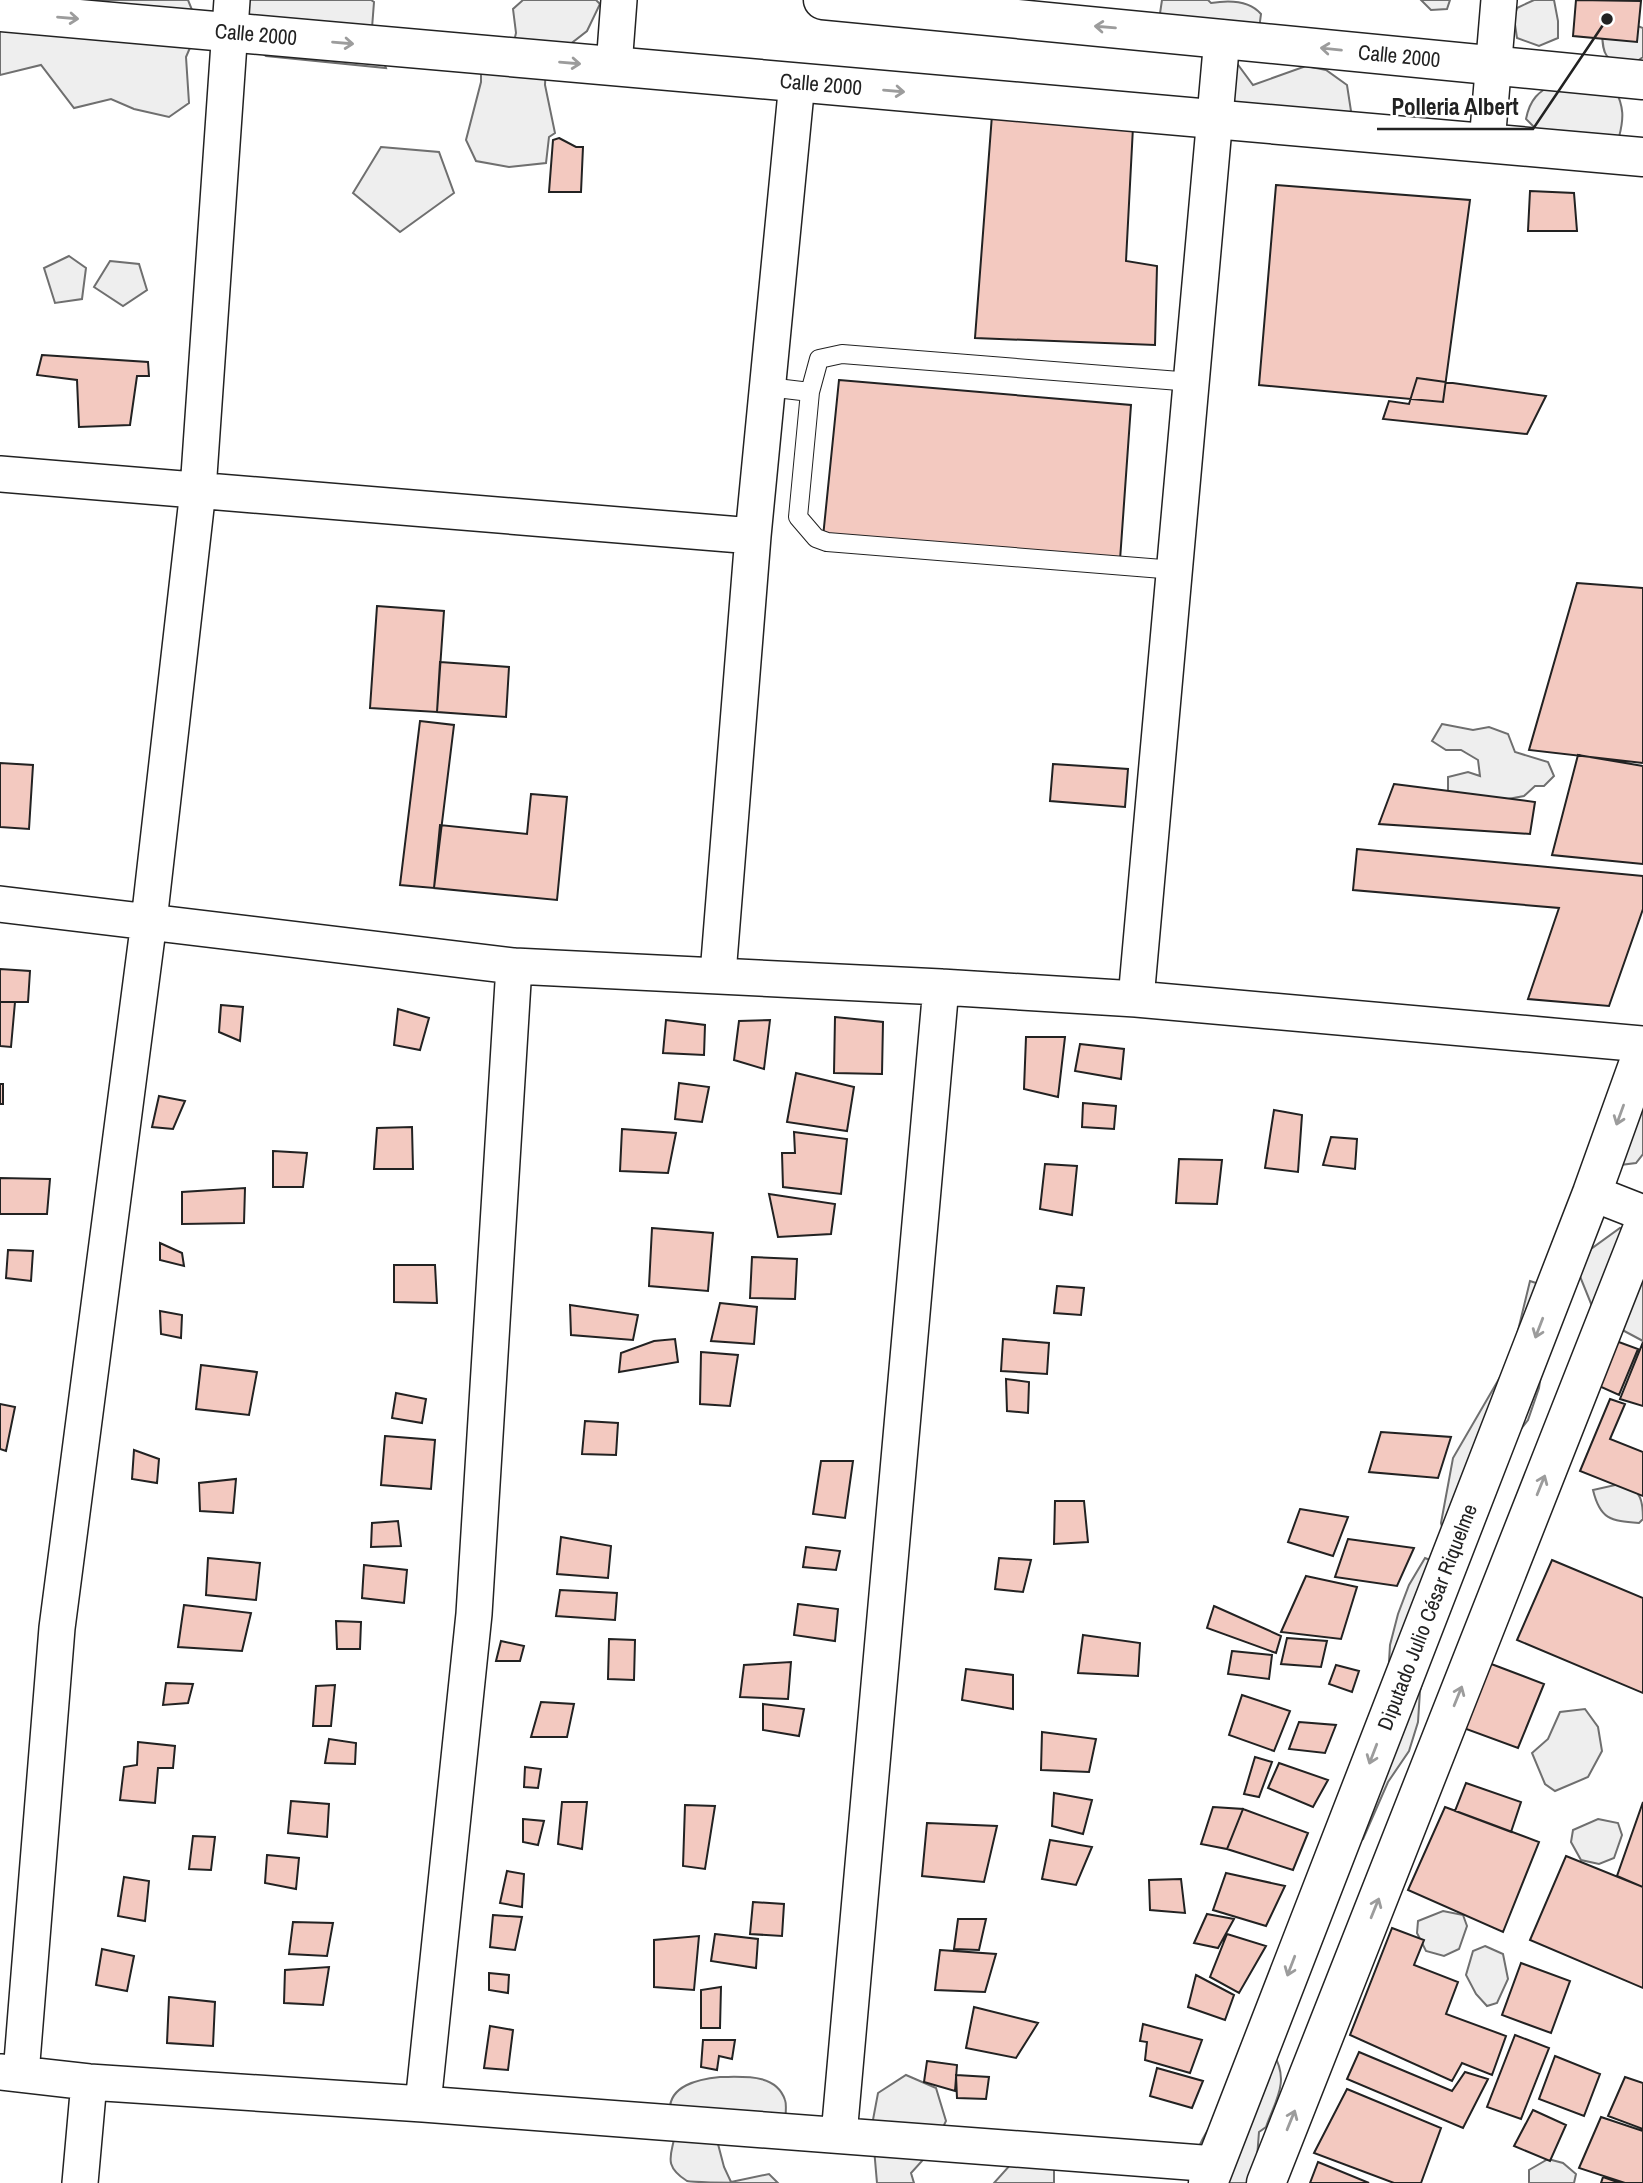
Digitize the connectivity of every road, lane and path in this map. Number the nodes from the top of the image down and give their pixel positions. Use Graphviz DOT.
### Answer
graph roads {
  1 [pos="619,0"];
  2 [pos="823,0"];
  3 [pos="1499,0"];
  4 [pos="1049,11"];
  5 [pos="0,12"];
  6 [pos="231,16"];
  7 [pos="1223,38"];
  8 [pos="614,66"];
  9 [pos="1492,66"];
  10 [pos="1643,79"];
  11 [pos="797,82"];
  12 [pos="1217,119"];
  13 [pos="1487,143"];
  14 [pos="1643,157"];
  15 [pos="1192,382"];
  16 [pos="768,387"];
  17 [pos="810,392"];
  18 [pos="0,474"];
  19 [pos="198,491"];
  20 [pos="753,536"];
  21 [pos="1175,570"];
  22 [pos="0,904"];
  23 [pos="149,921"];
  24 [pos="514,965"];
  25 [pos="718,974"];
  26 [pos="941,986"];
  27 [pos="1136,999"];
  28 [pos="1643,1044"];
  29 [pos="1643,1051"];
  30 [pos="1592,1193"];
  31 [pos="1643,1213"];
  32 [pos="1643,1227"];
  33 [pos="11,2073"];
  34 [pos="89,2082"];
  35 [pos="423,2104"];
  36 [pos="839,2135"];
  37 [pos="1211,2174"];
  38 [pos="80,2183"];
  39 [pos="1266,2183"];
  1 -- 8 [label="street"];
  2 -- 4 [label="street, Calle 2000"];
  3 -- 9 [label="street"];
  7 -- 4 [label="street, Calle 2000, one-way"];
  5 -- 6 [label="street, Calle 2000, one-way"];
  6 -- 8 [label="street, Calle 2000, one-way"];
  6 -- 19 [label="street"];
  9 -- 7 [label="street, Calle 2000, one-way"];
  7 -- 12 [label="street"];
  8 -- 11 [label="street, Calle 2000"];
  9 -- 10 [label="street, Calle 2000"];
  9 -- 13 [label="street"];
  11 -- 12 [label="street, Calle 2000, one-way"];
  11 -- 16 [label="street"];
  12 -- 13 [label="street, Calle 2000"];
  12 -- 15 [label="street"];
  13 -- 14 [label="street, Calle 2000"];
  15 -- 17 [label="lane"];
  15 -- 21 [label="street"];
  16 -- 17 [label="lane"];
  16 -- 20 [label="street"];
  17 -- 21 [label="lane"];
  18 -- 19 [label="street"];
  19 -- 20 [label="street"];
  19 -- 23 [label="street"];
  20 -- 25 [label="street"];
  21 -- 27 [label="street"];
  22 -- 23 [label="street"];
  23 -- 24 [label="street"];
  23 -- 33 [label="street"];
  24 -- 25 [label="street"];
  24 -- 35 [label="street"];
  25 -- 26 [label="street"];
  26 -- 27 [label="street"];
  26 -- 36 [label="street"];
  27 -- 28 [label="street"];
  29 -- 30 [label="street, Diputado Julio César Riquelme, one-way"];
  30 -- 31 [label="street"];
  30 -- 37 [label="street, Diputado Julio César Riquelme, one-way"];
  39 -- 32 [label="street, one-way"];
  33 -- 34 [label="street"];
  34 -- 35 [label="street"];
  34 -- 38 [label="street"];
  35 -- 36 [label="street"];
  36 -- 37 [label="street"];
}
